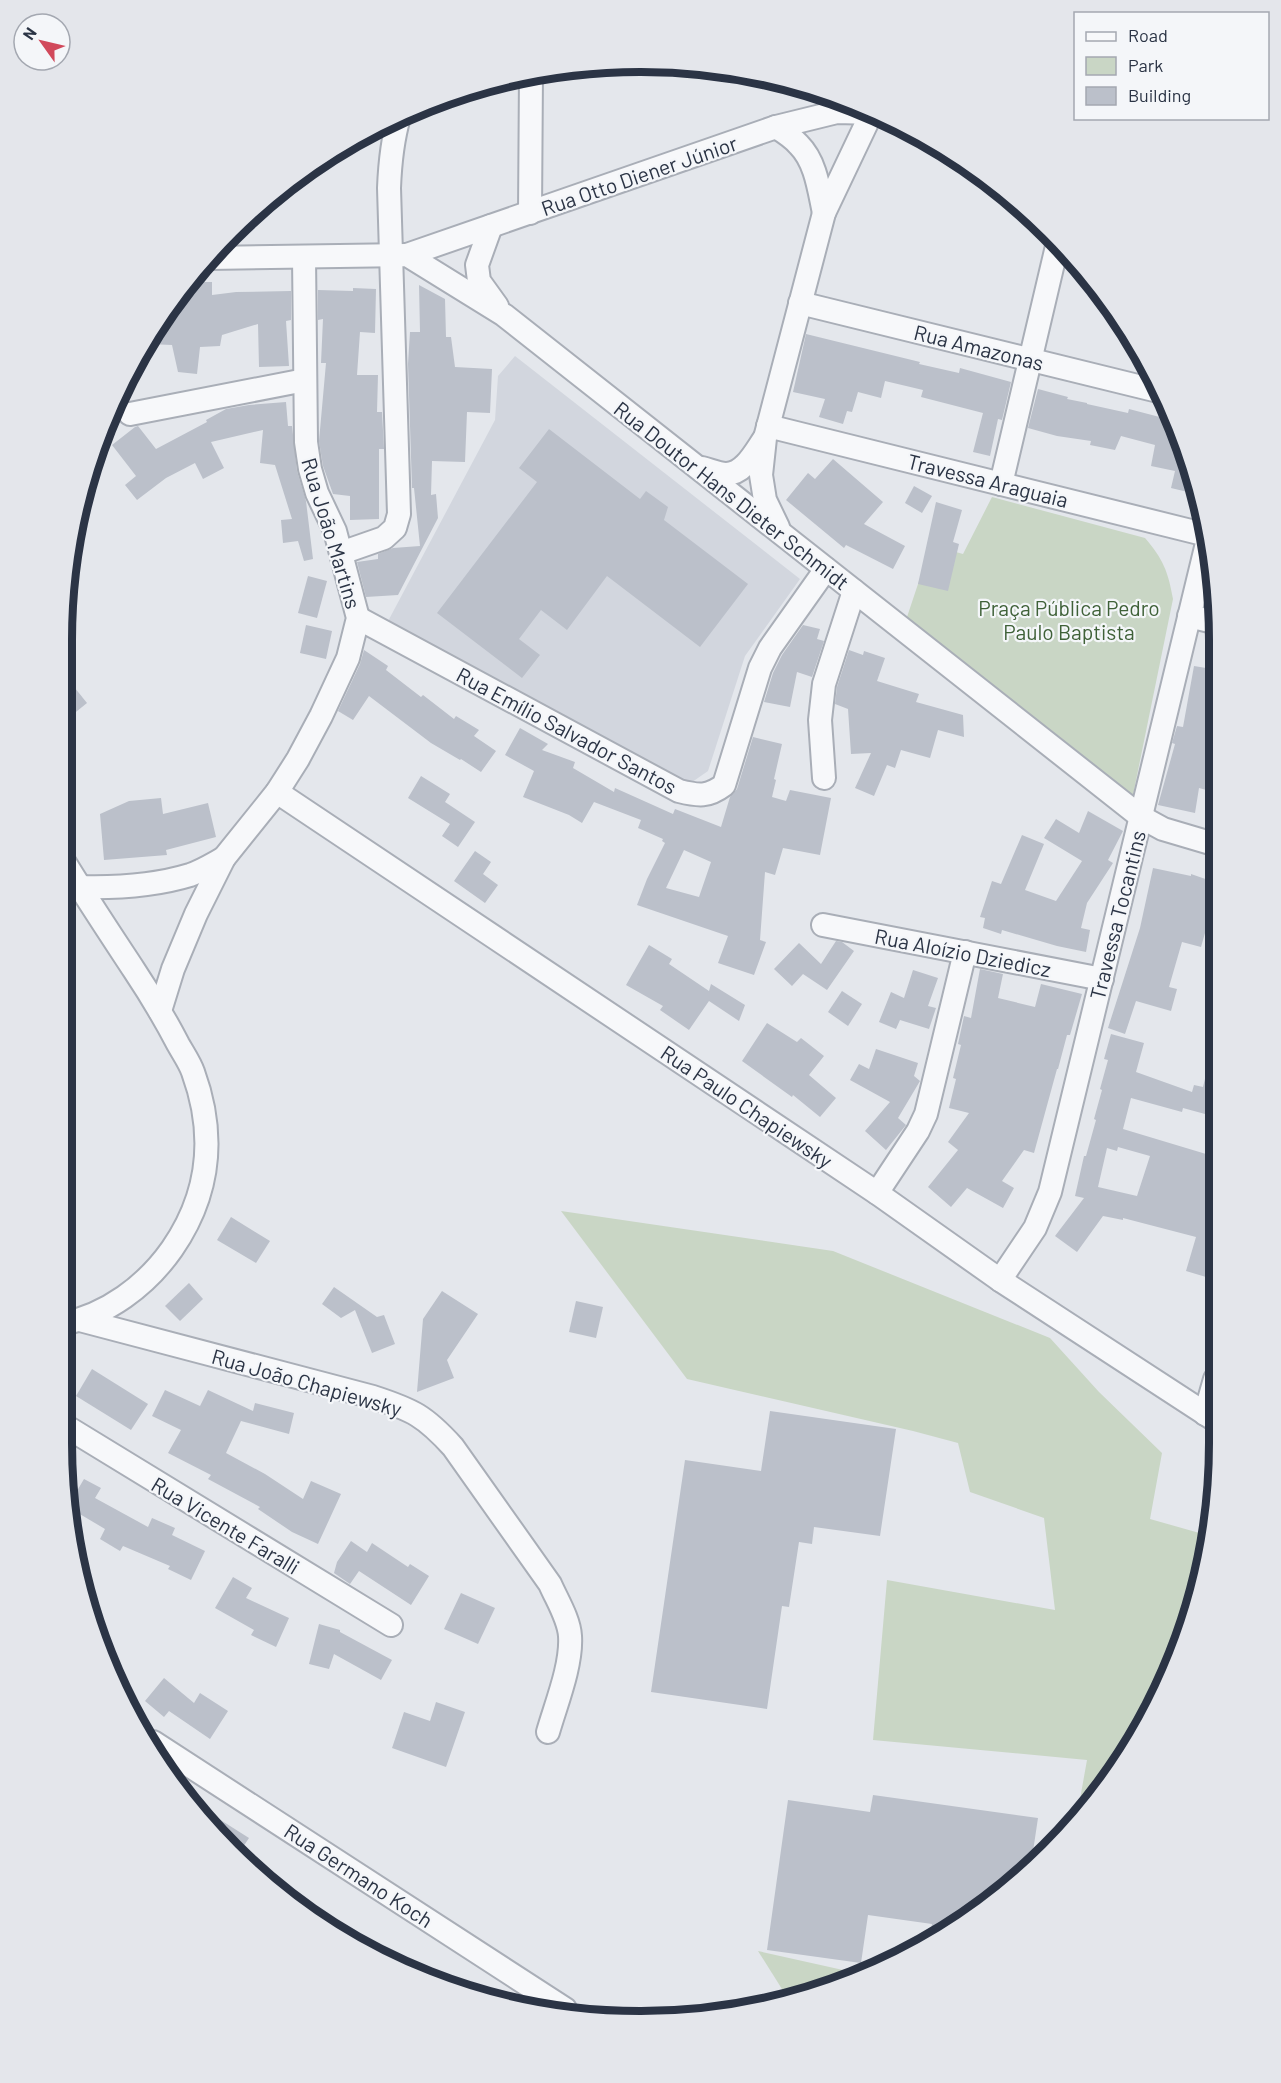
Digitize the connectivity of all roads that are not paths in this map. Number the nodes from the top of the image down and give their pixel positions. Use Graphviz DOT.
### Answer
graph roads {
  1 [pos="531,83"];
  2 [pos="851,112"];
  3 [pos="869,120"];
  4 [pos="776,127"];
  5 [pos="395,128"];
  6 [pos="530,213"];
  7 [pos="824,213"];
  8 [pos="491,226"];
  9 [pos="1055,253"];
  10 [pos="399,255"];
  11 [pos="304,257"];
  12 [pos="221,258"];
  13 [pos="800,303"];
  14 [pos="504,315"];
  15 [pos="1030,359"];
  16 [pos="305,380"];
  17 [pos="1149,388"];
  18 [pos="130,414"];
  19 [pos="766,432"];
  20 [pos="697,467"];
  21 [pos="1000,484"];
  22 [pos="781,533"];
  23 [pos="1199,535"];
  24 [pos="342,553"];
  25 [pos="1202,557"];
  26 [pos="826,569"];
  27 [pos="854,591"];
  28 [pos="1189,616"];
  29 [pos="358,618"];
  30 [pos="1208,621"];
  31 [pos="824,778"];
  32 [pos="278,792"];
  33 [pos="1141,817"];
  34 [pos="1209,843"];
  35 [pos="224,858"];
  36 [pos="72,874"];
  37 [pos="80,887"];
  38 [pos="823,925"];
  39 [pos="965,952"];
  40 [pos="1102,979"];
  41 [pos="160,1011"];
  42 [pos="876,1193"];
  43 [pos="1000,1280"];
  44 [pos="72,1322"];
  45 [pos="72,1322"];
  46 [pos="1209,1416"];
  47 [pos="72,1430"];
  48 [pos="391,1626"];
  49 [pos="548,1732"];
  50 [pos="161,1747"];
  51 [pos="558,2005"];
  1 -- 6 [label="street"];
  2 -- 4 [label="street, Rua Otto Diener Júnior"];
  3 -- 7 [label="street"];
  4 -- 6 [label="street, Rua Otto Diener Júnior"];
  4 -- 7 [label="street"];
  5 -- 10 [label="street"];
  6 -- 8 [label="street, Rua Otto Diener Júnior"];
  7 -- 13 [label="street"];
  8 -- 10 [label="street, Rua Otto Diener Júnior"];
  8 -- 14 [label="street"];
  9 -- 15 [label="street"];
  10 -- 11 [label="street"];
  10 -- 14 [label="street, Rua Doutor Hans Dieter Schmidt"];
  10 -- 24 [label="street"];
  11 -- 12 [label="street"];
  11 -- 16 [label="street, Rua João Martins"];
  13 -- 15 [label="street, Rua Amazonas"];
  13 -- 19 [label="street"];
  14 -- 20 [label="street, Rua Doutor Hans Dieter Schmidt"];
  15 -- 17 [label="street, Rua Amazonas"];
  15 -- 21 [label="street"];
  16 -- 18 [label="street"];
  16 -- 24 [label="street, Rua João Martins"];
  19 -- 20 [label="street"];
  19 -- 21 [label="street, Travessa Araguaia"];
  19 -- 22 [label="street"];
  20 -- 22 [label="street, Rua Doutor Hans Dieter Schmidt"];
  21 -- 23 [label="street, Travessa Araguaia"];
  22 -- 26 [label="street, Rua Doutor Hans Dieter Schmidt"];
  24 -- 29 [label="street, Rua João Martins"];
  25 -- 28 [label="street, Travessa Tocantins"];
  26 -- 27 [label="street, Rua Doutor Hans Dieter Schmidt"];
  26 -- 29 [label="street, Rua Emílio Salvador Santos"];
  27 -- 31 [label="street"];
  27 -- 33 [label="street, Rua Doutor Hans Dieter Schmidt"];
  28 -- 30 [label="street"];
  28 -- 33 [label="street, Travessa Tocantins"];
  29 -- 32 [label="street, Rua João Martins"];
  32 -- 35 [label="street, Rua João Martins"];
  32 -- 42 [label="street, Rua Paulo Chapiewsky"];
  33 -- 34 [label="street, Rua Doutor Hans Dieter Schmidt"];
  33 -- 40 [label="street, Travessa Tocantins"];
  35 -- 37 [label="street"];
  35 -- 41 [label="street, Rua João Martins"];
  36 -- 37 [label="street"];
  37 -- 41 [label="street"];
  38 -- 39 [label="street, Rua Aloízio Dziedicz"];
  39 -- 40 [label="street, Rua Aloízio Dziedicz"];
  39 -- 42 [label="street"];
  40 -- 43 [label="street, Travessa Tocantins"];
  41 -- 44 [label="street"];
  42 -- 43 [label="street, Rua Paulo Chapiewsky"];
  43 -- 46 [label="street, Rua Paulo Chapiewsky"];
  45 -- 49 [label="street, Rua João Chapiewsky"];
  47 -- 48 [label="street, Rua Vicente Faralli"];
  50 -- 51 [label="street, Rua Germano Koch"];
}
